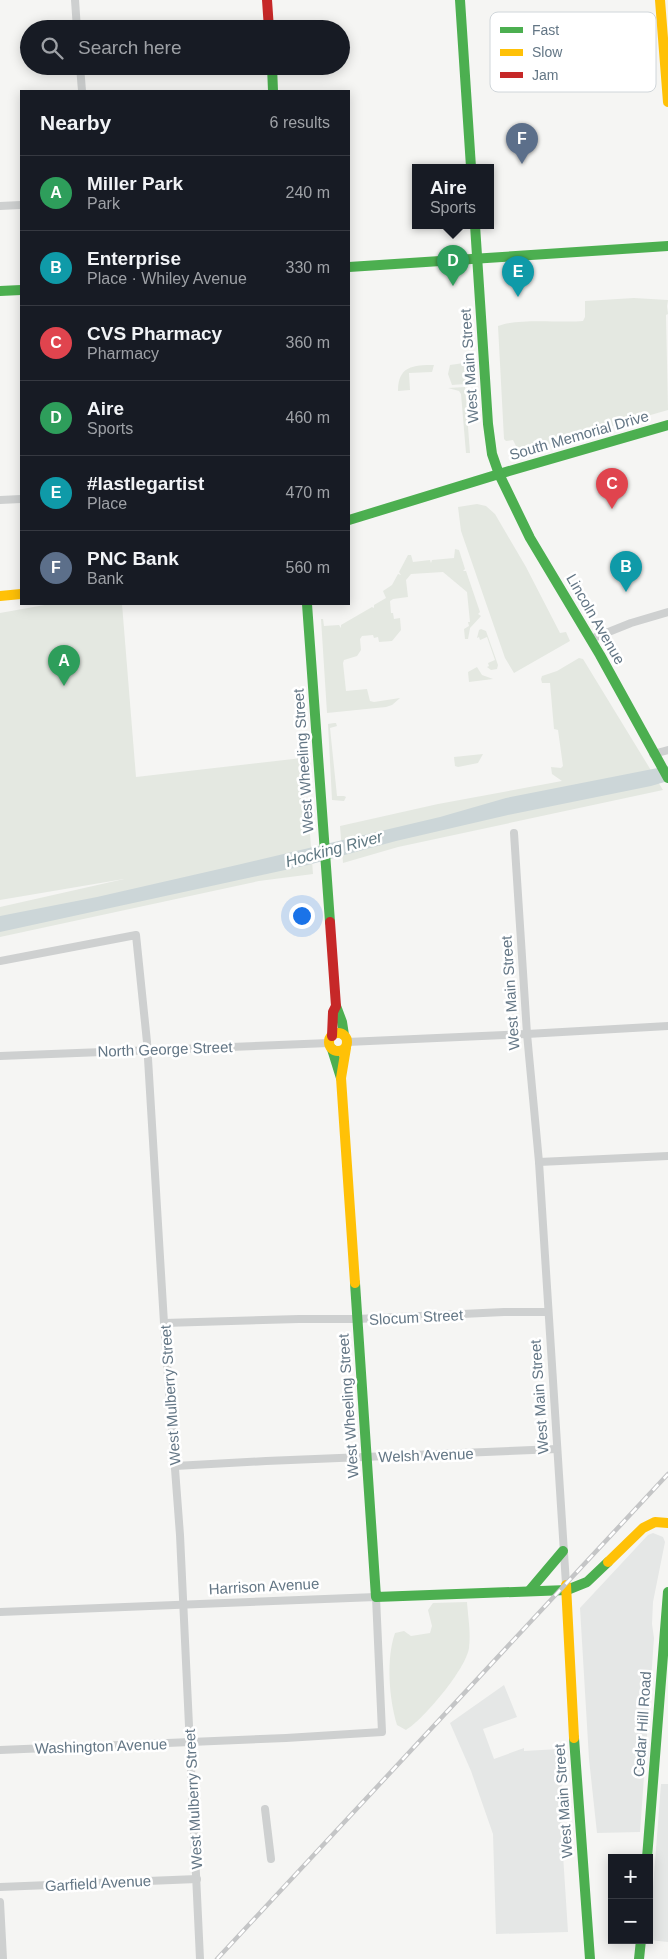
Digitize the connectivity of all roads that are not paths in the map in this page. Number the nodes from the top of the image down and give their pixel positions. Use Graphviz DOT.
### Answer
graph roads {
  1 [pos="75,0"];
  2 [pos="267,0"];
  3 [pos="460,0"];
  4 [pos="660,0"];
  5 [pos="76,20"];
  6 [pos="268,20"];
  7 [pos="81,75"];
  8 [pos="272,75"];
  9 [pos="82,90"];
  10 [pos="273,90"];
  11 [pos="668,102"];
  12 [pos="471,164"];
  13 [pos="20,205"];
  14 [pos="0,206"];
  15 [pos="475,229"];
  16 [pos="668,246"];
  17 [pos="477,259"];
  18 [pos="350,267"];
  19 [pos="20,290"];
  20 [pos="0,291"];
  21 [pos="668,425"];
  22 [pos="499,474"];
  23 [pos="20,498"];
  24 [pos="0,500"];
  25 [pos="350,520"];
  26 [pos="20,594"];
  27 [pos="0,596"];
  28 [pos="307,605"];
  29 [pos="667,614"];
  30 [pos="591,639"];
  31 [pos="668,750"];
  32 [pos="655,757"];
  33 [pos="668,778"];
  34 [pos="514,833"];
  35 [pos="0,961"];
  36 [pos="336,1006"];
  37 [pos="668,1026"];
  38 [pos="527,1034"];
  39 [pos="331,1042"];
  40 [pos="346,1042"];
  41 [pos="147,1050"];
  42 [pos="0,1056"];
  43 [pos="341,1078"];
  44 [pos="668,1156"];
  45 [pos="539,1162"];
  46 [pos="548,1312"];
  47 [pos="357,1319"];
  48 [pos="164,1323"];
  49 [pos="557,1449"];
  50 [pos="366,1458"];
  51 [pos="175,1466"];
  52 [pos="668,1523"];
  53 [pos="563,1550"];
  54 [pos="566,1587"];
  55 [pos="530,1590"];
  56 [pos="668,1592"];
  57 [pos="376,1597"];
  58 [pos="184,1605"];
  59 [pos="0,1612"];
  60 [pos="382,1732"];
  61 [pos="190,1742"];
  62 [pos="0,1750"];
  63 [pos="265,1809"];
  64 [pos="647,1854"];
  65 [pos="270,1859"];
  66 [pos="197,1879"];
  67 [pos="0,1888"];
  68 [pos="0,1902"];
  69 [pos="641,1944"];
  70 [pos="3,1959"];
  71 [pos="200,1959"];
  72 [pos="590,1959"];
  73 [pos="639,1959"];
  1 -- 5 [label="street"];
  2 -- 6 [label="main road"];
  3 -- 12 [label="main road"];
  4 -- 11 [label="main road"];
  7 -- 9 [label="street"];
  8 -- 10 [label="main road"];
  13 -- 14 [label="street"];
  15 -- 17 [label="main road, West Main Street"];
  16 -- 17 [label="main road"];
  17 -- 18 [label="main road"];
  17 -- 22 [label="main road, West Main Street"];
  19 -- 20 [label="main road"];
  21 -- 22 [label="main road, South Memorial Drive"];
  22 -- 25 [label="main road, South Memorial Drive"];
  22 -- 30 [label="main road, Lincoln Avenue"];
  23 -- 24 [label="street"];
  26 -- 27 [label="main road"];
  28 -- 36 [label="main road, West Wheeling Street"];
  29 -- 30 [label="street"];
  30 -- 32 [label="main road, Lincoln Avenue"];
  31 -- 32 [label="street"];
  32 -- 33 [label="main road, Lincoln Avenue"];
  34 -- 38 [label="street, West Main Street"];
  35 -- 41 [label="street, West Mulberry Street"];
  36 -- 39 [label="main road, West Wheeling Street"];
  36 -- 40 [label="main road, West Wheeling Street"];
  37 -- 38 [label="street"];
  38 -- 40 [label="street"];
  38 -- 45 [label="street, West Main Street"];
  39 -- 40 [label="main road"];
  39 -- 40 [label="main road"];
  39 -- 41 [label="street, North George Street"];
  39 -- 43 [label="main road, West Wheeling Street"];
  40 -- 43 [label="main road, West Wheeling Street"];
  41 -- 42 [label="street, North George Street"];
  41 -- 48 [label="street, West Mulberry Street"];
  43 -- 47 [label="main road, West Wheeling Street"];
  44 -- 45 [label="street"];
  45 -- 46 [label="street, West Main Street"];
  46 -- 47 [label="street, Slocum Street"];
  46 -- 49 [label="street, West Main Street"];
  47 -- 48 [label="street, Slocum Street"];
  47 -- 50 [label="main road, West Wheeling Street"];
  48 -- 51 [label="street, West Mulberry Street"];
  49 -- 50 [label="street, Welsh Avenue"];
  49 -- 53 [label="street, West Main Street"];
  50 -- 51 [label="street, Welsh Avenue"];
  50 -- 57 [label="main road, West Wheeling Street"];
  51 -- 58 [label="street, West Mulberry Street"];
  52 -- 54 [label="main road, Harrison Avenue"];
  53 -- 54 [label="street, West Main Street"];
  53 -- 55 [label="main road"];
  54 -- 55 [label="main road, Harrison Avenue"];
  54 -- 72 [label="main road, West Main Street"];
  55 -- 57 [label="main road, Harrison Avenue"];
  56 -- 64 [label="main road, Cedar Hill Road"];
  57 -- 58 [label="street, Harrison Avenue"];
  57 -- 60 [label="street, West Wheeling Street"];
  58 -- 59 [label="street, Harrison Avenue"];
  58 -- 61 [label="street, West Mulberry Street"];
  60 -- 61 [label="street, Washington Avenue"];
  61 -- 62 [label="street, Washington Avenue"];
  61 -- 66 [label="street, West Mulberry Street"];
  63 -- 65 [label="street"];
  66 -- 67 [label="street, Garfield Avenue"];
  66 -- 71 [label="street, West Mulberry Street"];
  68 -- 70 [label="street"];
  69 -- 73 [label="main road"];
}
